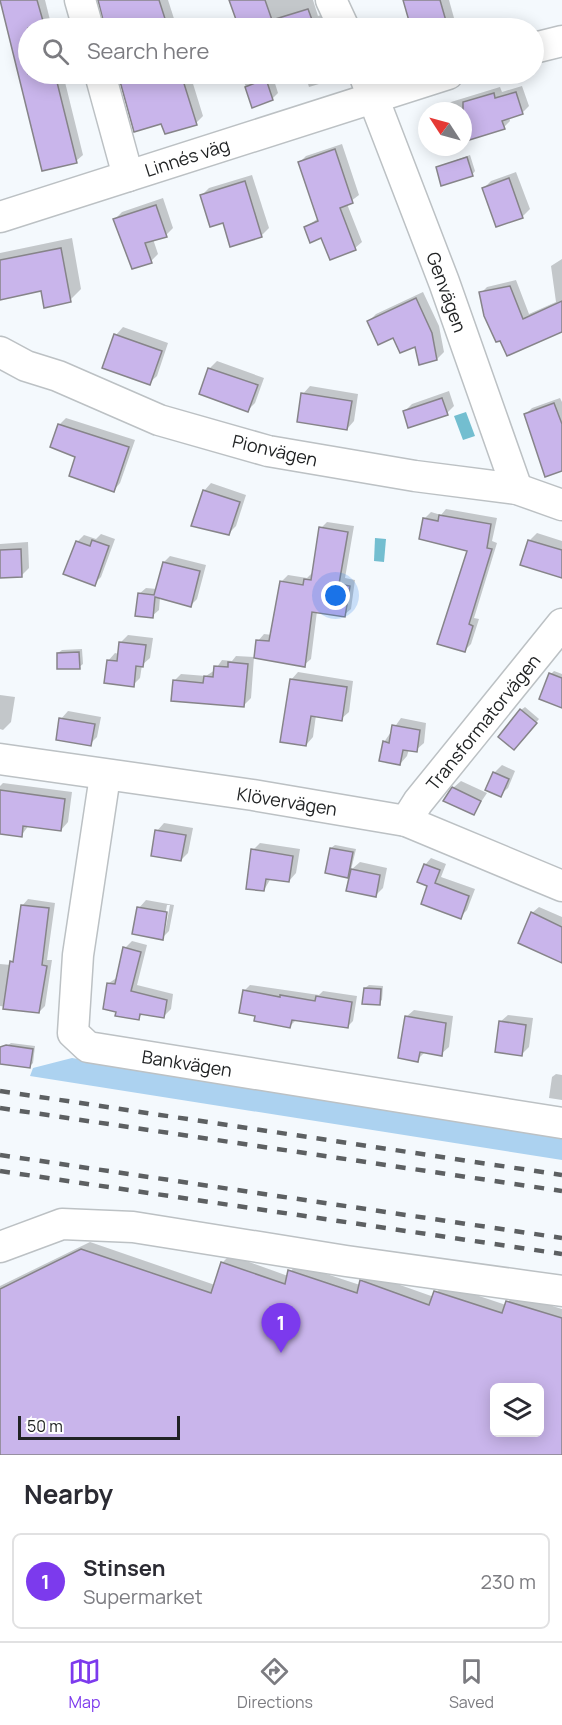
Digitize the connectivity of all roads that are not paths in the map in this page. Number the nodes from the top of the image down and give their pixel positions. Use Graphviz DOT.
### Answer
graph roads {
  1 [pos="80,0"];
  2 [pos="331,0"];
  3 [pos="85,18"];
  4 [pos="339,18"];
  5 [pos="562,41"];
  6 [pos="544,46"];
  7 [pos="103,84"];
  8 [pos="370,85"];
  9 [pos="128,176"];
  10 [pos="0,217"];
  11 [pos="0,352"];
  12 [pos="517,489"];
  13 [pos="562,505"];
  14 [pos="562,624"];
  15 [pos="0,759"];
  16 [pos="105,776"];
  17 [pos="406,821"];
  18 [pos="562,886"];
  19 [pos="562,1123"];
  20 [pos="0,1247"];
  21 [pos="562,1291"];
  1 -- 3 [label="street"];
  2 -- 4 [label="street"];
  5 -- 6 [label="street"];
  7 -- 9 [label="street"];
  8 -- 9 [label="street, Linnés väg"];
  8 -- 12 [label="street, Genvägen"];
  9 -- 10 [label="street, Linnés väg"];
  11 -- 12 [label="street, Pionvägen"];
  12 -- 13 [label="street, Pionvägen"];
  14 -- 17 [label="street, Transformatorvägen"];
  15 -- 16 [label="street, Klövervägen"];
  16 -- 17 [label="street, Klövervägen"];
  16 -- 19 [label="street, Bankvägen"];
  17 -- 18 [label="street, Klövervägen"];
  20 -- 21 [label="street"];
}
